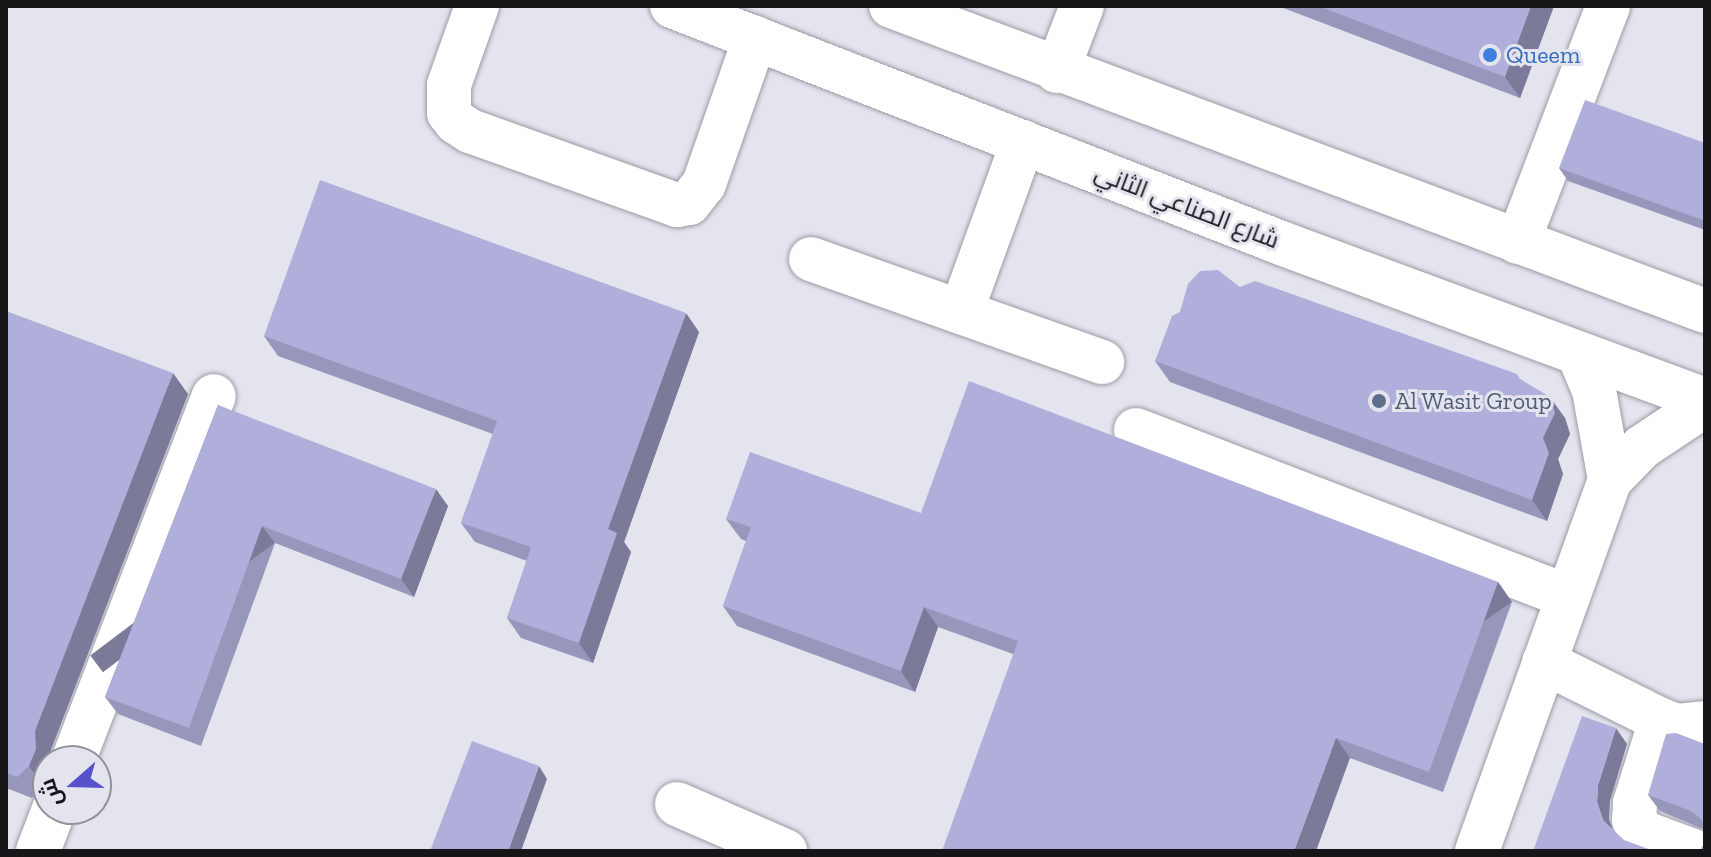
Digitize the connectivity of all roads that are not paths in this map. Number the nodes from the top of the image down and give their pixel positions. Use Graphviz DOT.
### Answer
graph roads {
  1 [pos="477,6"];
  2 [pos="672,6"];
  3 [pos="891,6"];
  4 [pos="1082,6"];
  5 [pos="1608,6"];
  6 [pos="755,38"];
  7 [pos="1057,71"];
  8 [pos="1023,142"];
  9 [pos="1518,242"];
  10 [pos="811,259"];
  11 [pos="1704,309"];
  12 [pos="961,312"];
  13 [pos="1579,355"];
  14 [pos="1102,362"];
  15 [pos="214,396"];
  16 [pos="1705,402"];
  17 [pos="1136,430"];
  18 [pos="1610,480"];
  19 [pos="1568,597"];
  20 [pos="1544,662"];
  21 [pos="1661,720"];
  22 [pos="1705,723"];
  23 [pos="79,745"];
  24 [pos="677,804"];
  25 [pos="48,825"];
  26 [pos="38,851"];
  27 [pos="785,851"];
  28 [pos="1477,851"];
  29 [pos="1693,851"];
  1 -- 6 [label="main road"];
  2 -- 6 [label="main road, شارع الصناعي الثاني"];
  3 -- 7 [label="main road"];
  4 -- 7 [label="main road"];
  5 -- 9 [label="main road"];
  6 -- 8 [label="main road, شارع الصناعي الثاني"];
  7 -- 9 [label="main road"];
  8 -- 12 [label="main road"];
  8 -- 13 [label="main road, شارع الصناعي الثاني"];
  9 -- 11 [label="main road"];
  10 -- 12 [label="main road"];
  12 -- 14 [label="main road"];
  13 -- 16 [label="main road, شارع الصناعي الثاني"];
  13 -- 18 [label="main road"];
  15 -- 23 [label="main road"];
  16 -- 18 [label="main road"];
  17 -- 19 [label="main road"];
  18 -- 19 [label="main road"];
  19 -- 20 [label="main road"];
  20 -- 21 [label="main road"];
  20 -- 28 [label="main road"];
  21 -- 22 [label="main road"];
  21 -- 29 [label="main road"];
  24 -- 27 [label="main road"];
  25 -- 26 [label="main road"];
}
